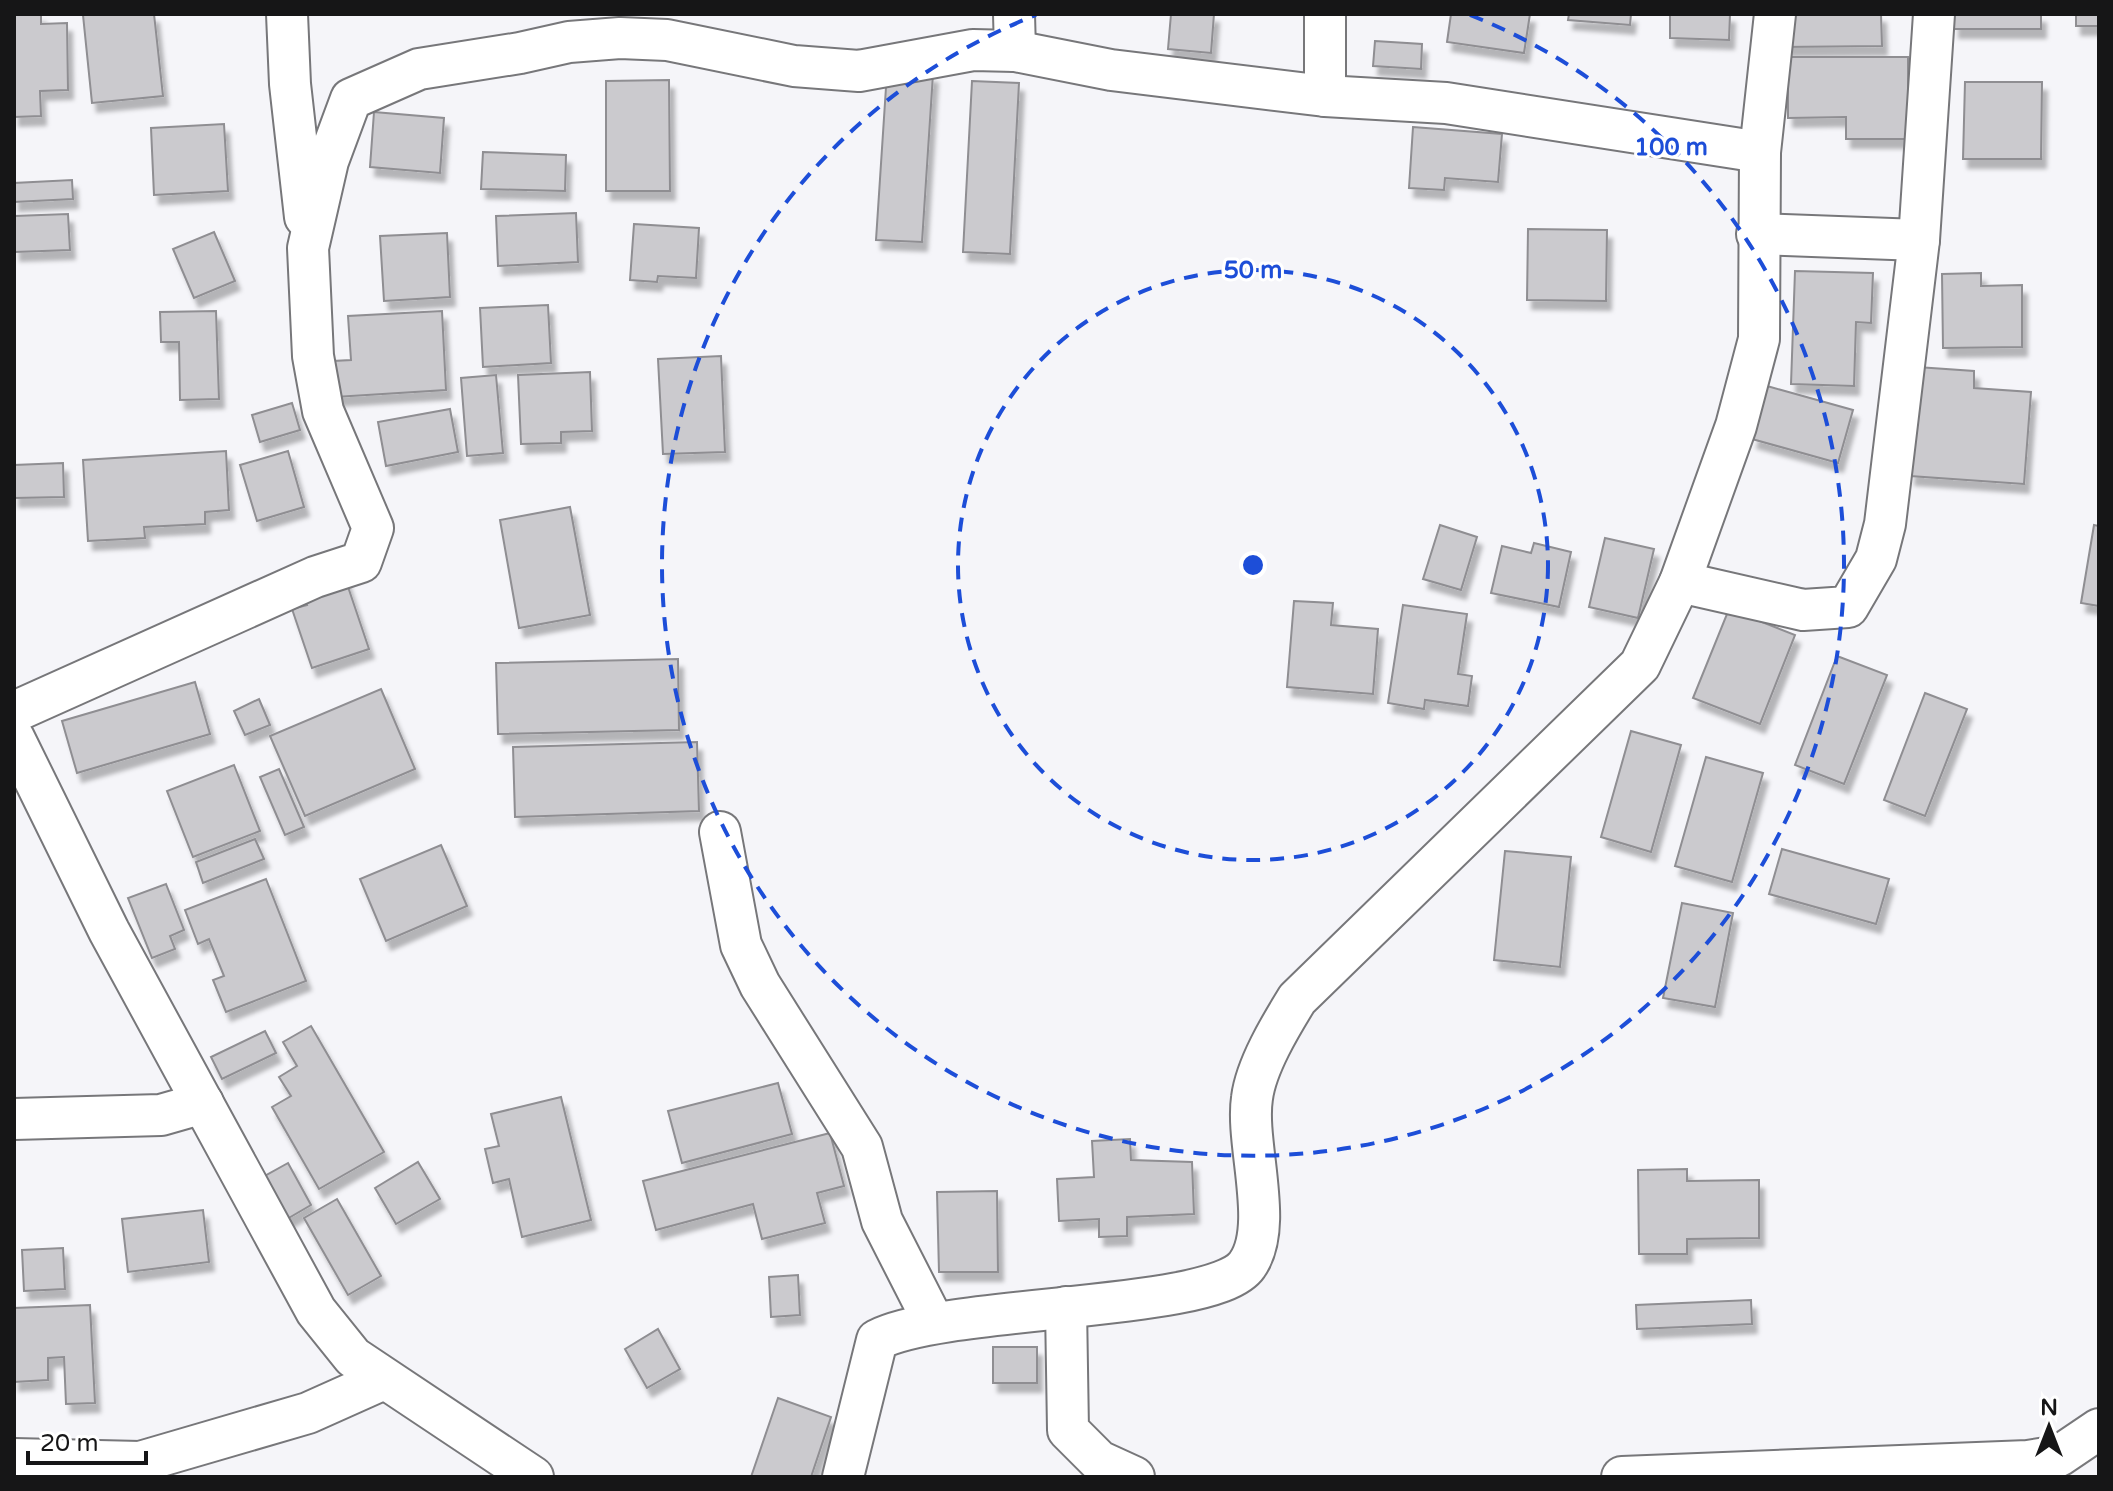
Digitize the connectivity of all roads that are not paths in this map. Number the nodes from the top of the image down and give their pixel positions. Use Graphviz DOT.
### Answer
graph roads {
  1 [pos="287,14"];
  2 [pos="1325,14"];
  3 [pos="1775,14"];
  4 [pos="1934,14"];
  5 [pos="1014,32"];
  6 [pos="1325,96"];
  7 [pos="1760,152"];
  8 [pos="1757,234"];
  9 [pos="1919,240"];
  10 [pos="308,248"];
  11 [pos="1680,582"];
  12 [pos="14,712"];
  13 [pos="14,738"];
  14 [pos="720,832"];
  15 [pos="203,1103"];
  16 [pos="14,1119"];
  17 [pos="1066,1307"];
  18 [pos="934,1323"];
  19 [pos="384,1379"];
  20 [pos="2099,1429"];
  21 [pos="14,1459"];
  22 [pos="533,1477"];
  23 [pos="843,1477"];
  24 [pos="1134,1477"];
  25 [pos="1622,1477"];
  1 -- 10 [label="street"];
  2 -- 6 [label="street"];
  3 -- 7 [label="street"];
  4 -- 9 [label="street"];
  5 -- 6 [label="street"];
  5 -- 10 [label="street"];
  6 -- 7 [label="street"];
  7 -- 8 [label="street"];
  8 -- 9 [label="street"];
  8 -- 11 [label="street"];
  9 -- 11 [label="street"];
  10 -- 12 [label="street"];
  11 -- 17 [label="street"];
  13 -- 15 [label="street"];
  14 -- 18 [label="street"];
  15 -- 16 [label="street"];
  15 -- 19 [label="street"];
  17 -- 18 [label="street"];
  17 -- 24 [label="street"];
  18 -- 23 [label="street"];
  19 -- 21 [label="street"];
  19 -- 22 [label="street"];
  20 -- 25 [label="street"];
}
